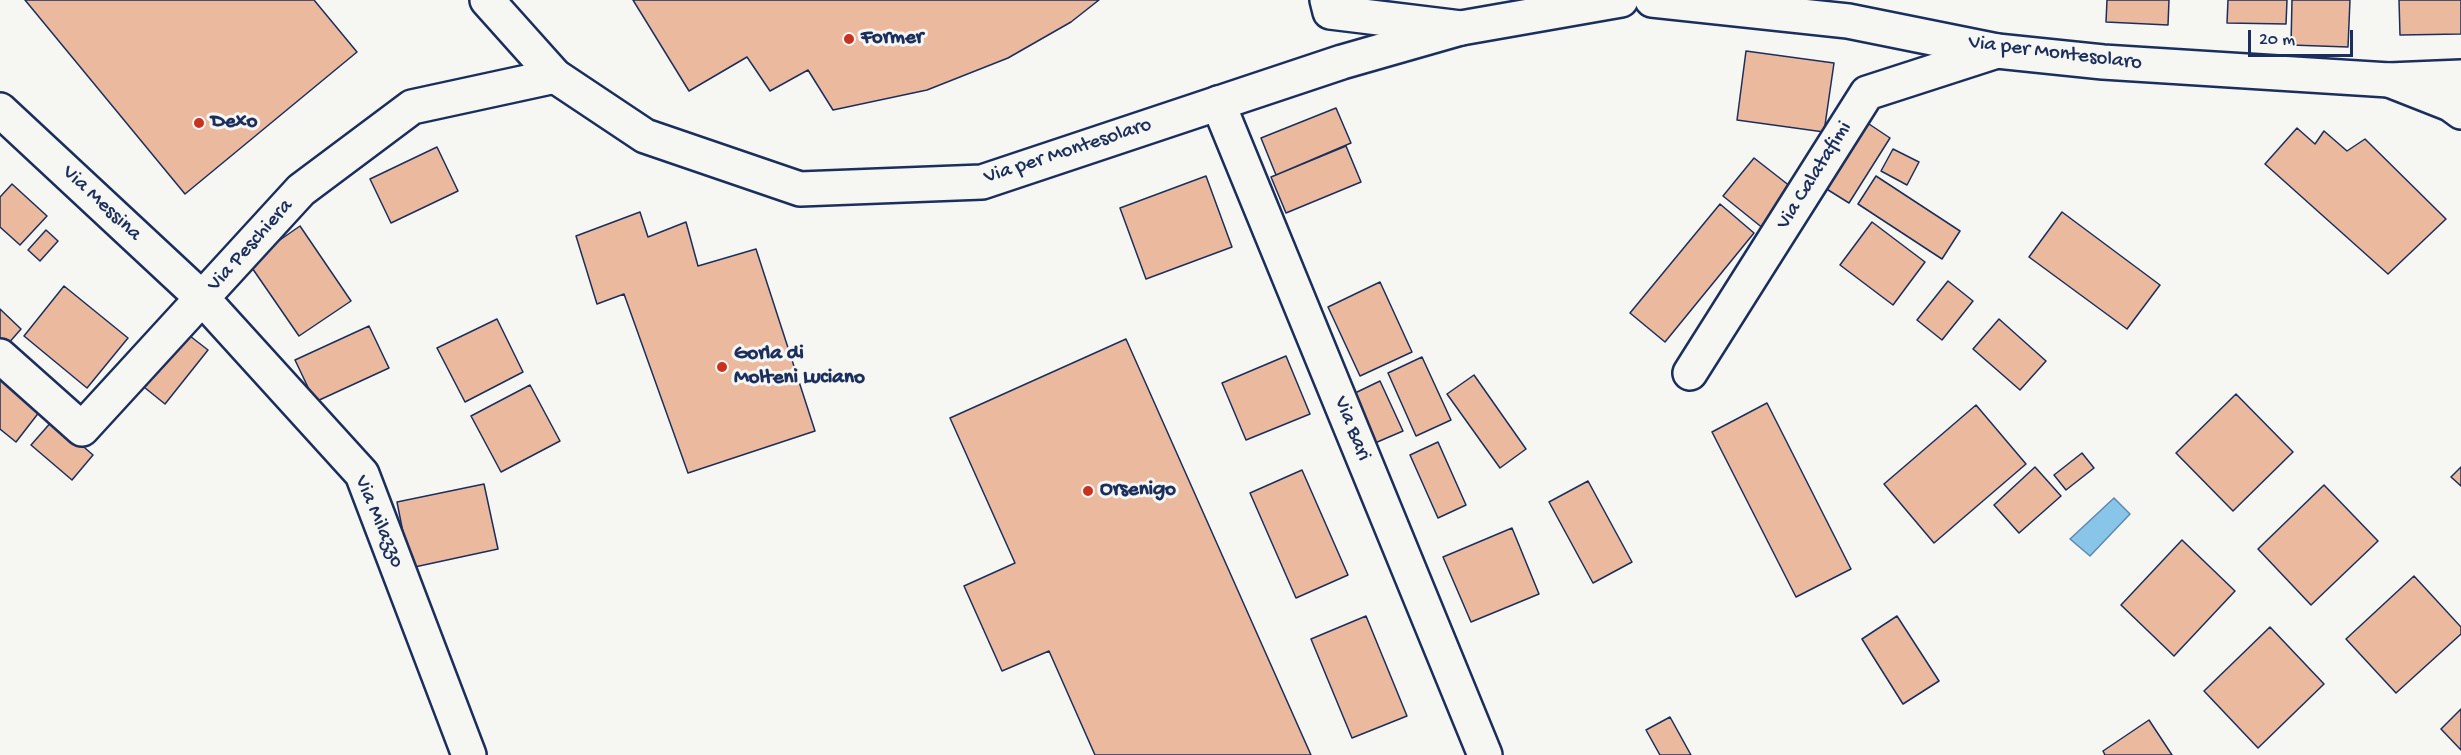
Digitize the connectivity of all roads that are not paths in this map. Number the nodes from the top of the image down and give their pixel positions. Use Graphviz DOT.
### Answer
graph roads {
  1 [pos="487,0"];
  2 [pos="1327,0"];
  3 [pos="1621,0"];
  4 [pos="1652,0"];
  5 [pos="1461,28"];
  6 [pos="1997,51"];
  7 [pos="555,76"];
  8 [pos="2461,77"];
  9 [pos="2389,80"];
  10 [pos="1218,103"];
  11 [pos="0,110"];
  12 [pos="2461,112"];
  13 [pos="202,299"];
  14 [pos="0,356"];
  15 [pos="1690,373"];
  16 [pos="469,755"];
  17 [pos="1485,755"];
  1 -- 7 [label="street, Via per Montesolaro"];
  2 -- 5 [label="street"];
  3 -- 5 [label="street, Via per Montesolaro"];
  4 -- 6 [label="street, Via per Montesolaro"];
  5 -- 10 [label="street, Via per Montesolaro"];
  6 -- 9 [label="street, Via per Montesolaro"];
  6 -- 15 [label="street, Via Calatafimi"];
  7 -- 10 [label="street, Via per Montesolaro"];
  7 -- 13 [label="street, Via Peschiera"];
  8 -- 9 [label="street, Via per Montesolaro"];
  9 -- 12 [label="street"];
  10 -- 17 [label="street, Via Bari"];
  11 -- 13 [label="street, Via Messina"];
  13 -- 14 [label="street, Via Peschiera"];
  13 -- 16 [label="street, Via Milazzo"];
}
